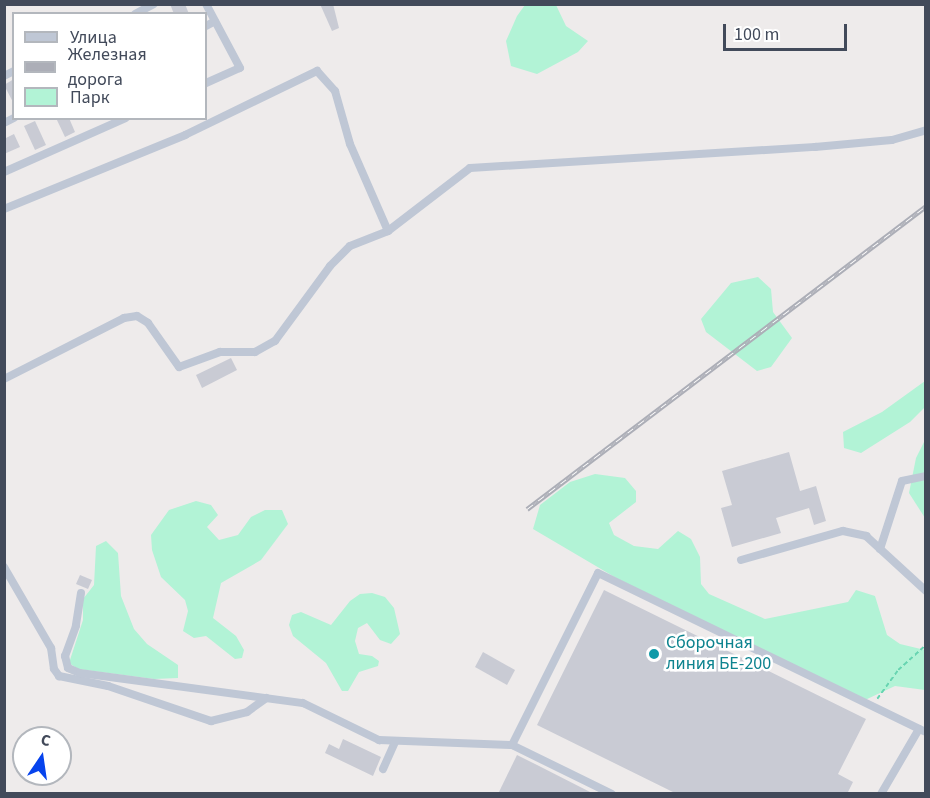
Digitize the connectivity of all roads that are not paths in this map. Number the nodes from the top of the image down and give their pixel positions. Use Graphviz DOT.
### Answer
graph roads {
  1 [pos="154,4"];
  2 [pos="206,4"];
  3 [pos="139,12"];
  4 [pos="215,21"];
  5 [pos="207,25"];
  6 [pos="207,84"];
  7 [pos="121,120"];
  8 [pos="926,130"];
  9 [pos="4,172"];
  10 [pos="4,208"];
  11 [pos="388,231"];
  12 [pos="4,379"];
  13 [pos="926,476"];
  14 [pos="880,549"];
  15 [pos="741,561"];
  16 [pos="4,567"];
  17 [pos="926,591"];
  18 [pos="81,593"];
  19 [pos="53,661"];
  20 [pos="66,662"];
  21 [pos="266,698"];
  22 [pos="922,730"];
  23 [pos="395,742"];
  24 [pos="512,745"];
  25 [pos="383,770"];
  26 [pos="612,794"];
  27 [pos="881,794"];
  1 -- 3 [label="street"];
  2 -- 4 [label="street"];
  4 -- 5 [label="street"];
  4 -- 6 [label="street"];
  7 -- 9 [label="street"];
  8 -- 11 [label="street"];
  10 -- 11 [label="street"];
  11 -- 12 [label="street"];
  13 -- 14 [label="street"];
  14 -- 15 [label="street"];
  14 -- 17 [label="street"];
  16 -- 19 [label="street"];
  18 -- 20 [label="street"];
  19 -- 20 [label="street"];
  19 -- 21 [label="street"];
  20 -- 21 [label="street"];
  21 -- 23 [label="street"];
  22 -- 24 [label="street"];
  22 -- 27 [label="street"];
  23 -- 24 [label="street"];
  23 -- 25 [label="street"];
  24 -- 26 [label="street"];
}
